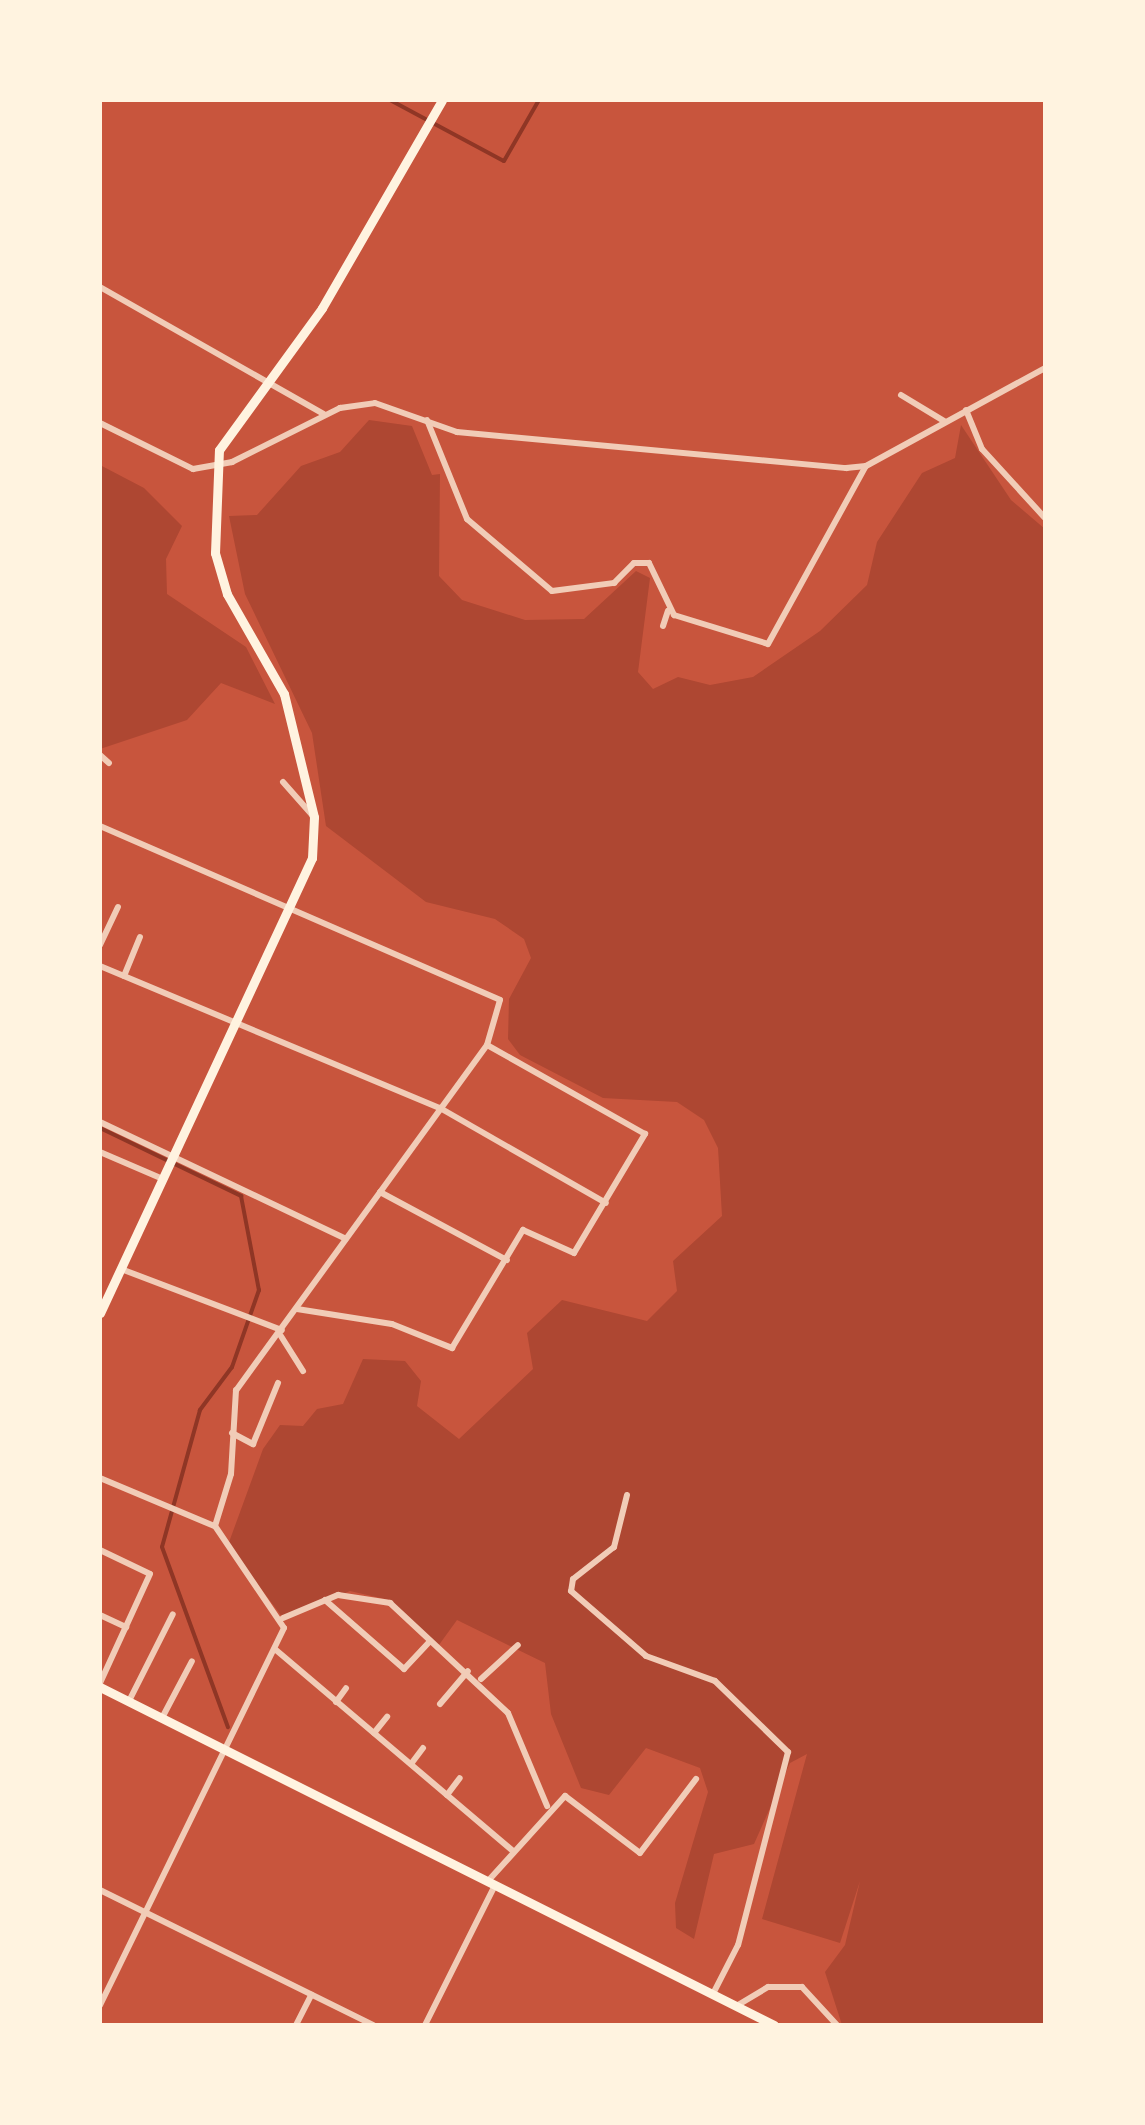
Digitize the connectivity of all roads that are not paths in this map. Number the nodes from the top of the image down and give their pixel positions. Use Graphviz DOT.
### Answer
graph roads {
  1 [pos="442,100"];
  2 [pos="100,287"];
  3 [pos="1045,368"];
  4 [pos="266,380"];
  5 [pos="901,395"];
  6 [pos="966,410"];
  7 [pos="324,414"];
  8 [pos="428,420"];
  9 [pos="945,422"];
  10 [pos="100,423"];
  11 [pos="216,466"];
  12 [pos="866,466"];
  13 [pos="1045,516"];
  14 [pos="668,611"];
  15 [pos="700,623"];
  16 [pos="663,626"];
  17 [pos="735,634"];
  18 [pos="696,637"];
  19 [pos="733,648"];
  20 [pos="100,755"];
  21 [pos="109,762"];
  22 [pos="283,782"];
  23 [pos="314,818"];
  24 [pos="100,826"];
  25 [pos="296,906"];
  26 [pos="118,907"];
  27 [pos="140,937"];
  28 [pos="100,945"];
  29 [pos="100,966"];
  30 [pos="124,976"];
  31 [pos="240,1029"];
  32 [pos="487,1045"];
  33 [pos="440,1108"];
  34 [pos="100,1122"];
  35 [pos="100,1152"];
  36 [pos="177,1157"];
  37 [pos="168,1175"];
  38 [pos="380,1192"];
  39 [pos="606,1203"];
  40 [pos="346,1239"];
  41 [pos="506,1260"];
  42 [pos="121,1270"];
  43 [pos="297,1309"];
  44 [pos="100,1312"];
  45 [pos="280,1331"];
  46 [pos="303,1372"];
  47 [pos="278,1382"];
  48 [pos="232,1433"];
  49 [pos="100,1478"];
  50 [pos="626,1495"];
  51 [pos="214,1526"];
  52 [pos="100,1550"];
  53 [pos="325,1600"];
  54 [pos="173,1614"];
  55 [pos="100,1615"];
  56 [pos="282,1618"];
  57 [pos="126,1627"];
  58 [pos="429,1642"];
  59 [pos="518,1644"];
  60 [pos="276,1650"];
  61 [pos="192,1661"];
  62 [pos="468,1671"];
  63 [pos="481,1679"];
  64 [pos="100,1685"];
  65 [pos="346,1688"];
  66 [pos="129,1701"];
  67 [pos="336,1702"];
  68 [pos="440,1704"];
  69 [pos="387,1717"];
  70 [pos="162,1718"];
  71 [pos="374,1734"];
  72 [pos="423,1748"];
  73 [pos="226,1749"];
  74 [pos="410,1764"];
  75 [pos="460,1778"];
  76 [pos="696,1779"];
  77 [pos="447,1795"];
  78 [pos="547,1806"];
  79 [pos="512,1850"];
  80 [pos="492,1882"];
  81 [pos="100,1890"];
  82 [pos="146,1912"];
  83 [pos="714,1992"];
  84 [pos="311,1995"];
  85 [pos="738,2005"];
  86 [pos="100,2006"];
  87 [pos="296,2025"];
  88 [pos="373,2025"];
  89 [pos="425,2025"];
  90 [pos="774,2025"];
  91 [pos="838,2025"];
  1 -- 4 [label="main road"];
  2 -- 4 [label="street"];
  3 -- 6 [label="street"];
  4 -- 7 [label="street"];
  4 -- 11 [label="main road"];
  5 -- 9 [label="street"];
  6 -- 9 [label="street"];
  6 -- 13 [label="street"];
  7 -- 8 [label="street"];
  7 -- 11 [label="street"];
  8 -- 12 [label="street"];
  8 -- 14 [label="street"];
  9 -- 12 [label="street"];
  10 -- 11 [label="street"];
  11 -- 23 [label="main road"];
  12 -- 17 [label="street"];
  14 -- 15 [label="street"];
  14 -- 16 [label="street"];
  15 -- 17 [label="street"];
  15 -- 18 [label="street"];
  17 -- 19 [label="street"];
  20 -- 21 [label="street"];
  22 -- 23 [label="street"];
  23 -- 25 [label="main road"];
  24 -- 25 [label="street"];
  25 -- 31 [label="main road"];
  25 -- 32 [label="street"];
  26 -- 28 [label="street"];
  27 -- 30 [label="street"];
  29 -- 30 [label="street"];
  30 -- 31 [label="street"];
  31 -- 33 [label="street"];
  31 -- 36 [label="main road"];
  32 -- 33 [label="street"];
  32 -- 39 [label="street"];
  33 -- 38 [label="street"];
  33 -- 39 [label="street"];
  34 -- 36 [label="street"];
  35 -- 37 [label="street"];
  36 -- 37 [label="main road"];
  36 -- 40 [label="street"];
  37 -- 42 [label="main road"];
  38 -- 40 [label="street"];
  38 -- 41 [label="street"];
  39 -- 41 [label="street"];
  40 -- 43 [label="street"];
  41 -- 43 [label="street"];
  42 -- 44 [label="main road"];
  42 -- 45 [label="street"];
  43 -- 45 [label="street"];
  45 -- 46 [label="street"];
  45 -- 48 [label="street"];
  47 -- 48 [label="street"];
  48 -- 51 [label="street"];
  49 -- 51 [label="street"];
  50 -- 83 [label="street"];
  51 -- 56 [label="street"];
  52 -- 57 [label="street"];
  53 -- 56 [label="street"];
  53 -- 58 [label="street"];
  53 -- 58 [label="street"];
  54 -- 66 [label="street"];
  55 -- 57 [label="street"];
  56 -- 60 [label="street"];
  57 -- 64 [label="street"];
  58 -- 62 [label="street"];
  59 -- 63 [label="street"];
  60 -- 67 [label="street"];
  60 -- 73 [label="street"];
  61 -- 70 [label="street"];
  62 -- 63 [label="street"];
  62 -- 68 [label="street"];
  63 -- 78 [label="street"];
  64 -- 66 [label="main road"];
  65 -- 67 [label="street"];
  66 -- 70 [label="main road"];
  67 -- 71 [label="street"];
  69 -- 71 [label="street"];
  70 -- 73 [label="main road"];
  71 -- 74 [label="street"];
  72 -- 74 [label="street"];
  73 -- 80 [label="main road"];
  73 -- 82 [label="street"];
  74 -- 77 [label="street"];
  75 -- 77 [label="street"];
  76 -- 78 [label="street"];
  77 -- 79 [label="street"];
  78 -- 79 [label="street"];
  79 -- 80 [label="street"];
  80 -- 83 [label="main road"];
  80 -- 89 [label="street"];
  81 -- 82 [label="street"];
  82 -- 84 [label="street"];
  82 -- 86 [label="street"];
  83 -- 85 [label="main road"];
  84 -- 87 [label="street"];
  84 -- 88 [label="street"];
  85 -- 90 [label="main road"];
  85 -- 91 [label="street"];
}
